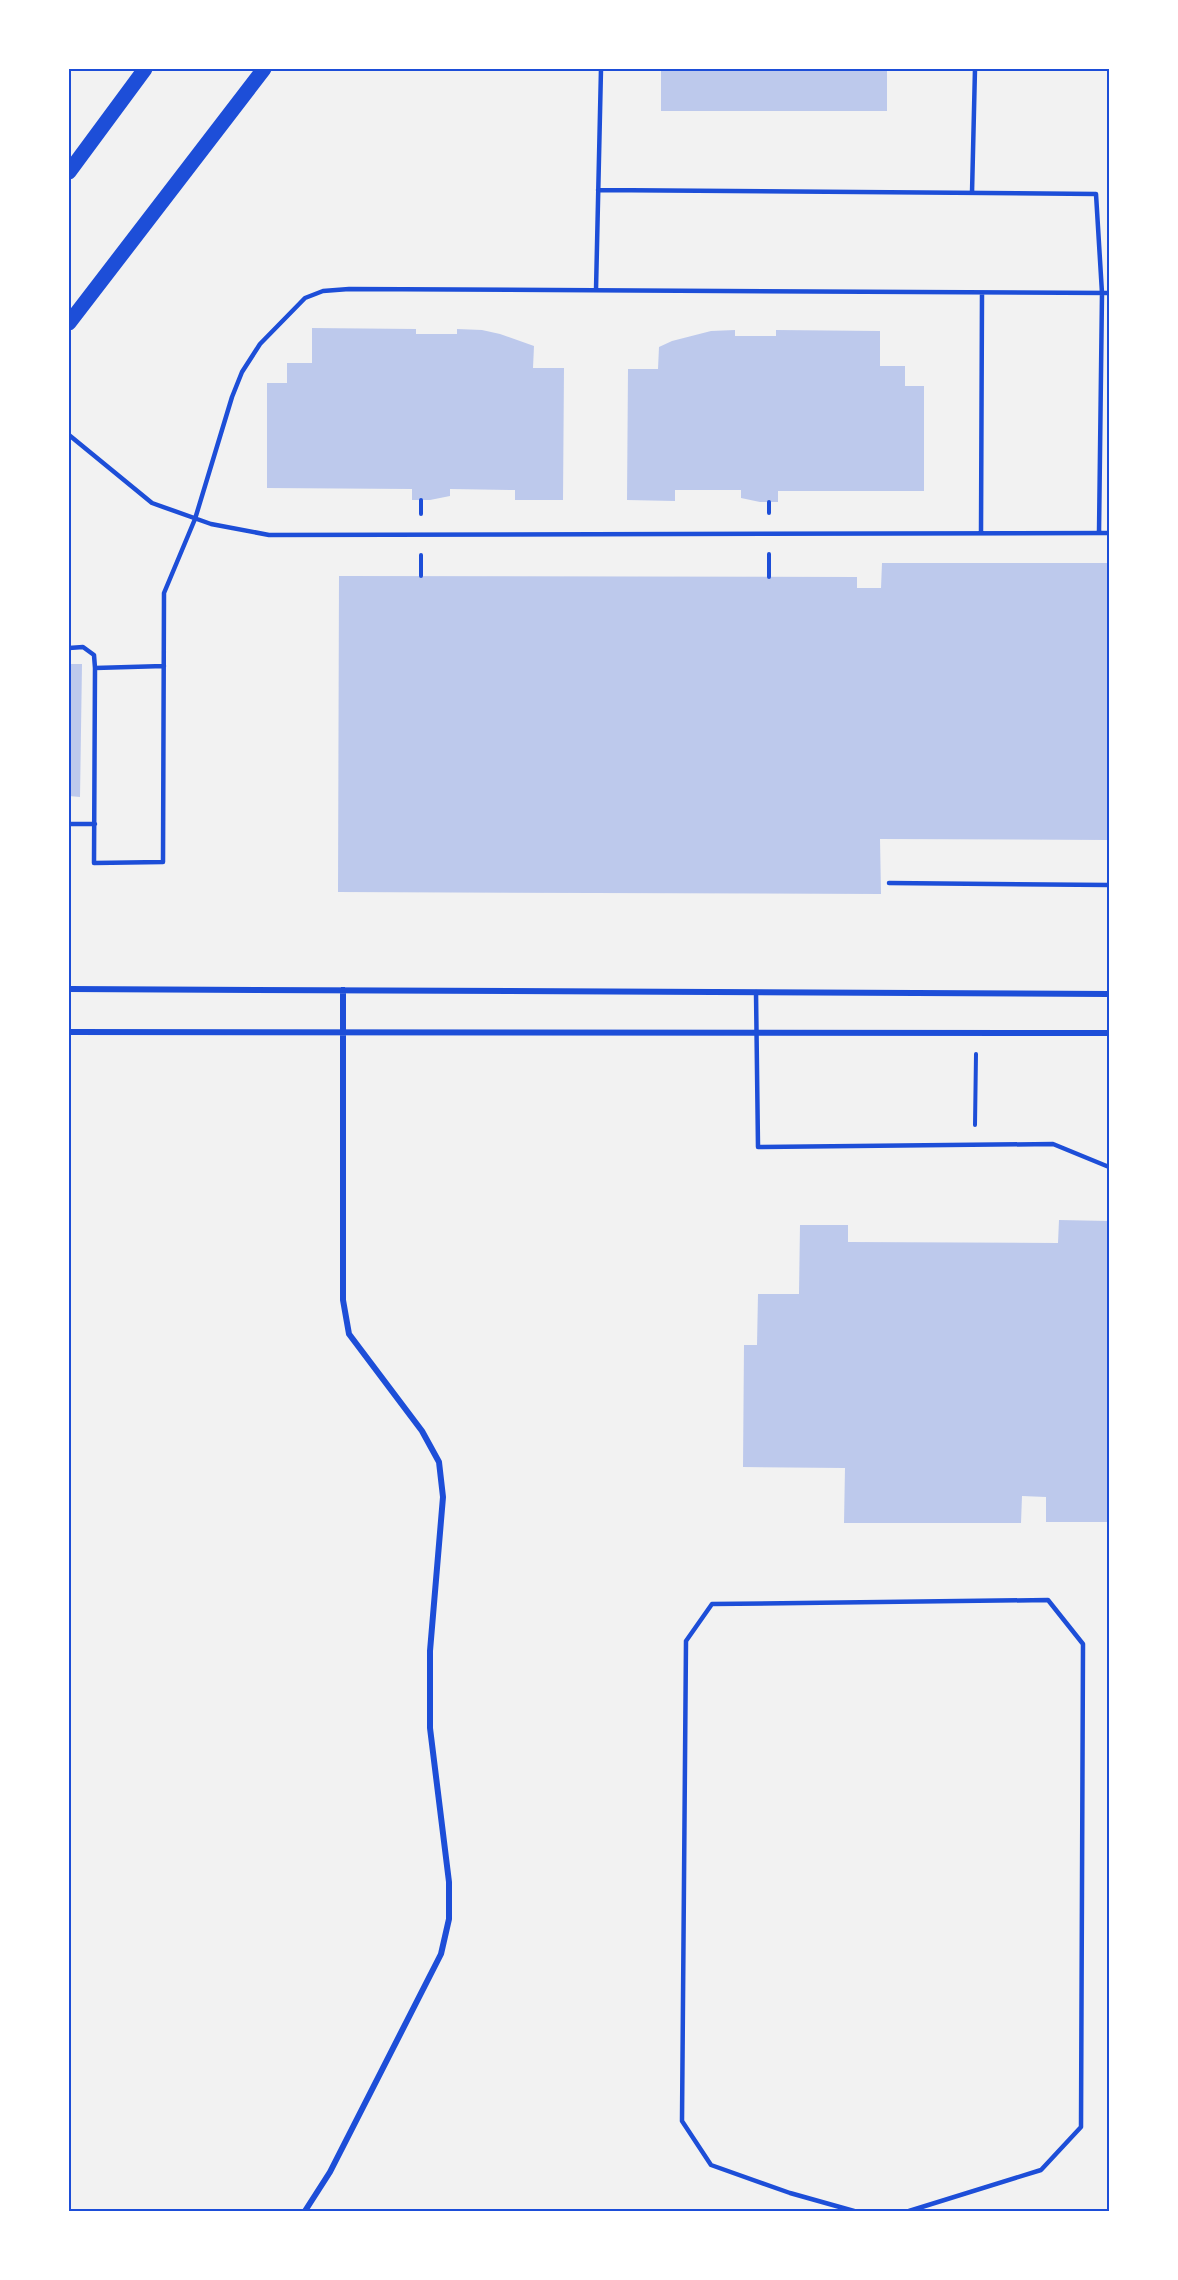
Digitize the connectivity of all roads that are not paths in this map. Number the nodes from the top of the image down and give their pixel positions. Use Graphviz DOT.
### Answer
graph roads {
  1 [pos="145,69"];
  2 [pos="264,69"];
  3 [pos="601,69"];
  4 [pos="975,69"];
  5 [pos="69,171"];
  6 [pos="598,190"];
  7 [pos="972,193"];
  8 [pos="596,290"];
  9 [pos="982,293"];
  10 [pos="1102,293"];
  11 [pos="1109,293"];
  12 [pos="69,323"];
  13 [pos="69,435"];
  14 [pos="195,519"];
  15 [pos="981,533"];
  16 [pos="1099,533"];
  17 [pos="1109,533"];
  18 [pos="69,648"];
  19 [pos="164,666"];
  20 [pos="95,668"];
  21 [pos="69,824"];
  22 [pos="94,824"];
  23 [pos="889,883"];
  24 [pos="1109,885"];
  25 [pos="69,989"];
  26 [pos="343,990"];
  27 [pos="756,992"];
  28 [pos="1109,994"];
  29 [pos="69,1032"];
  30 [pos="343,1032"];
  31 [pos="757,1033"];
  32 [pos="1109,1033"];
  33 [pos="1109,1167"];
  34 [pos="305,2211"];
  35 [pos="854,2211"];
  36 [pos="909,2211"];
  1 -- 5 [label="main road"];
  2 -- 12 [label="main road"];
  3 -- 6 [label="lane"];
  4 -- 7 [label="lane"];
  6 -- 7 [label="lane"];
  6 -- 8 [label="lane"];
  7 -- 10 [label="lane"];
  8 -- 9 [label="lane"];
  8 -- 14 [label="lane"];
  9 -- 10 [label="lane"];
  9 -- 15 [label="lane"];
  10 -- 11 [label="lane"];
  10 -- 16 [label="lane"];
  13 -- 14 [label="lane"];
  14 -- 15 [label="lane"];
  14 -- 19 [label="lane"];
  15 -- 16 [label="lane"];
  16 -- 17 [label="lane"];
  18 -- 20 [label="lane"];
  19 -- 20 [label="lane"];
  19 -- 22 [label="lane"];
  20 -- 22 [label="lane"];
  21 -- 22 [label="lane"];
  23 -- 24 [label="lane"];
  25 -- 26 [label="street"];
  26 -- 27 [label="street"];
  26 -- 30 [label="street"];
  27 -- 28 [label="street"];
  27 -- 31 [label="lane"];
  29 -- 30 [label="street"];
  30 -- 31 [label="street"];
  30 -- 34 [label="street"];
  31 -- 32 [label="street"];
  31 -- 33 [label="lane"];
  35 -- 36 [label="lane"];
}
